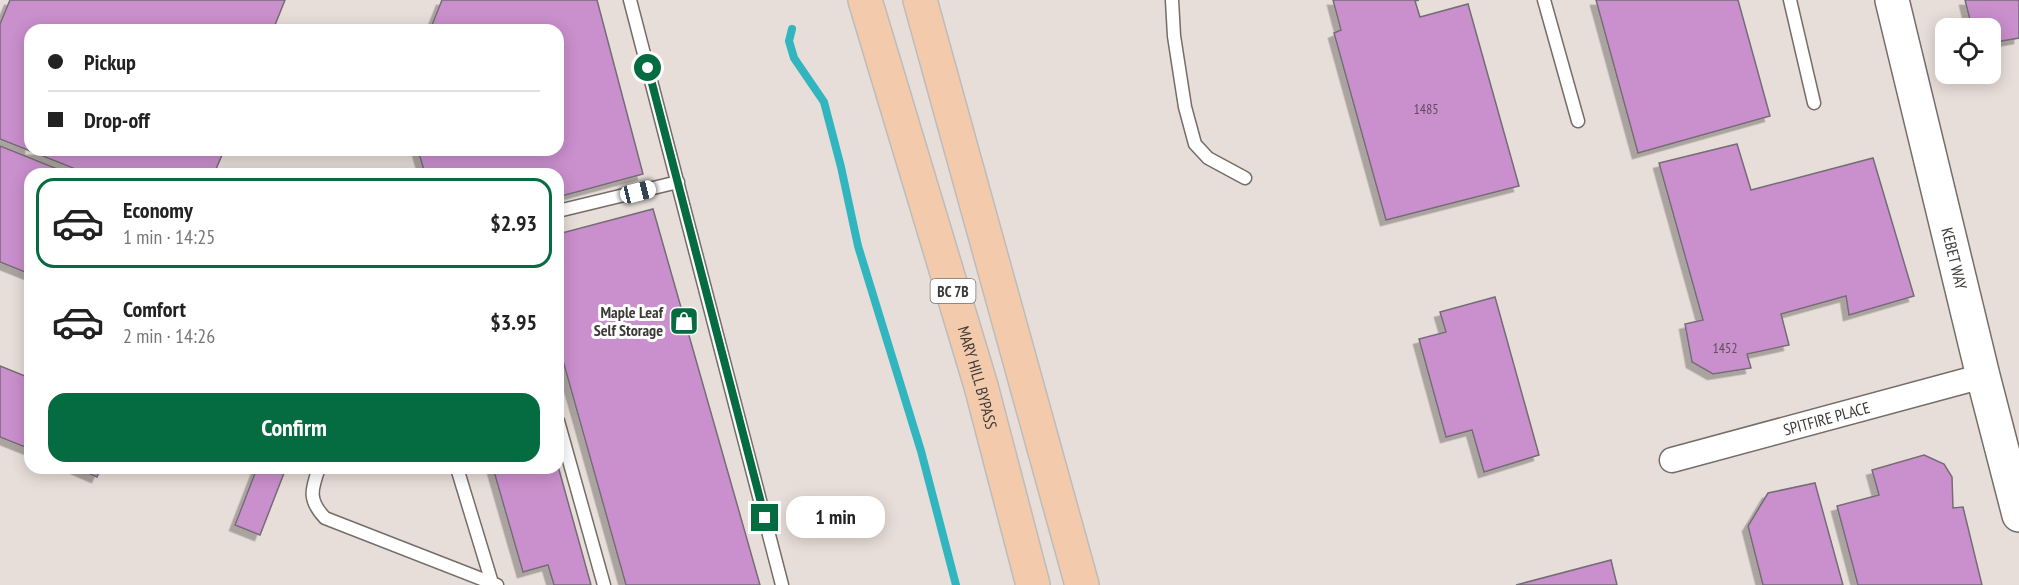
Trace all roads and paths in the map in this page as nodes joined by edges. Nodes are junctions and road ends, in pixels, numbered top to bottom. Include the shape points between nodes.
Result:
1 (630, 0) edge
2 (865, 0) edge
3 (920, 0) edge
4 (944, 0) edge
5 (1172, 0) edge
6 (1544, 0) edge
7 (1790, 0) edge
8 (1892, 0) edge
9 (930, 37) junction
10 (1814, 103) dead end
11 (1578, 121) dead end
12 (1245, 178) dead end
13 (678, 182) junction
14 (564, 210) edge
15 (1983, 376) junction
16 (564, 442) edge
17 (1672, 460) dead end
18 (317, 474) edge
19 (459, 474) edge
20 (2019, 514) edge
21 (494, 584) edge
22 (604, 585) edge
23 (782, 585) edge
24 (1033, 585) edge
25 (1082, 585) edge

1 - 13 lane
2 - 24 highway, MARY HILL BYPASS / BC 7B via 981,386
3 - 9 highway, BC 7B
4 - 9 highway
5 - 12 lane via 1185,107 1195,144 1208,158
6 - 11 lane
7 - 10 lane
8 - 15 street, KEBET WAY
9 - 25 highway, BC 7B
13 - 14 lane
13 - 23 lane
15 - 17 street, SPITFIRE PLACE
15 - 20 street, KEBET WAY
16 - 22 lane
18 - 21 lane via 312,497 325,518
19 - 21 lane

